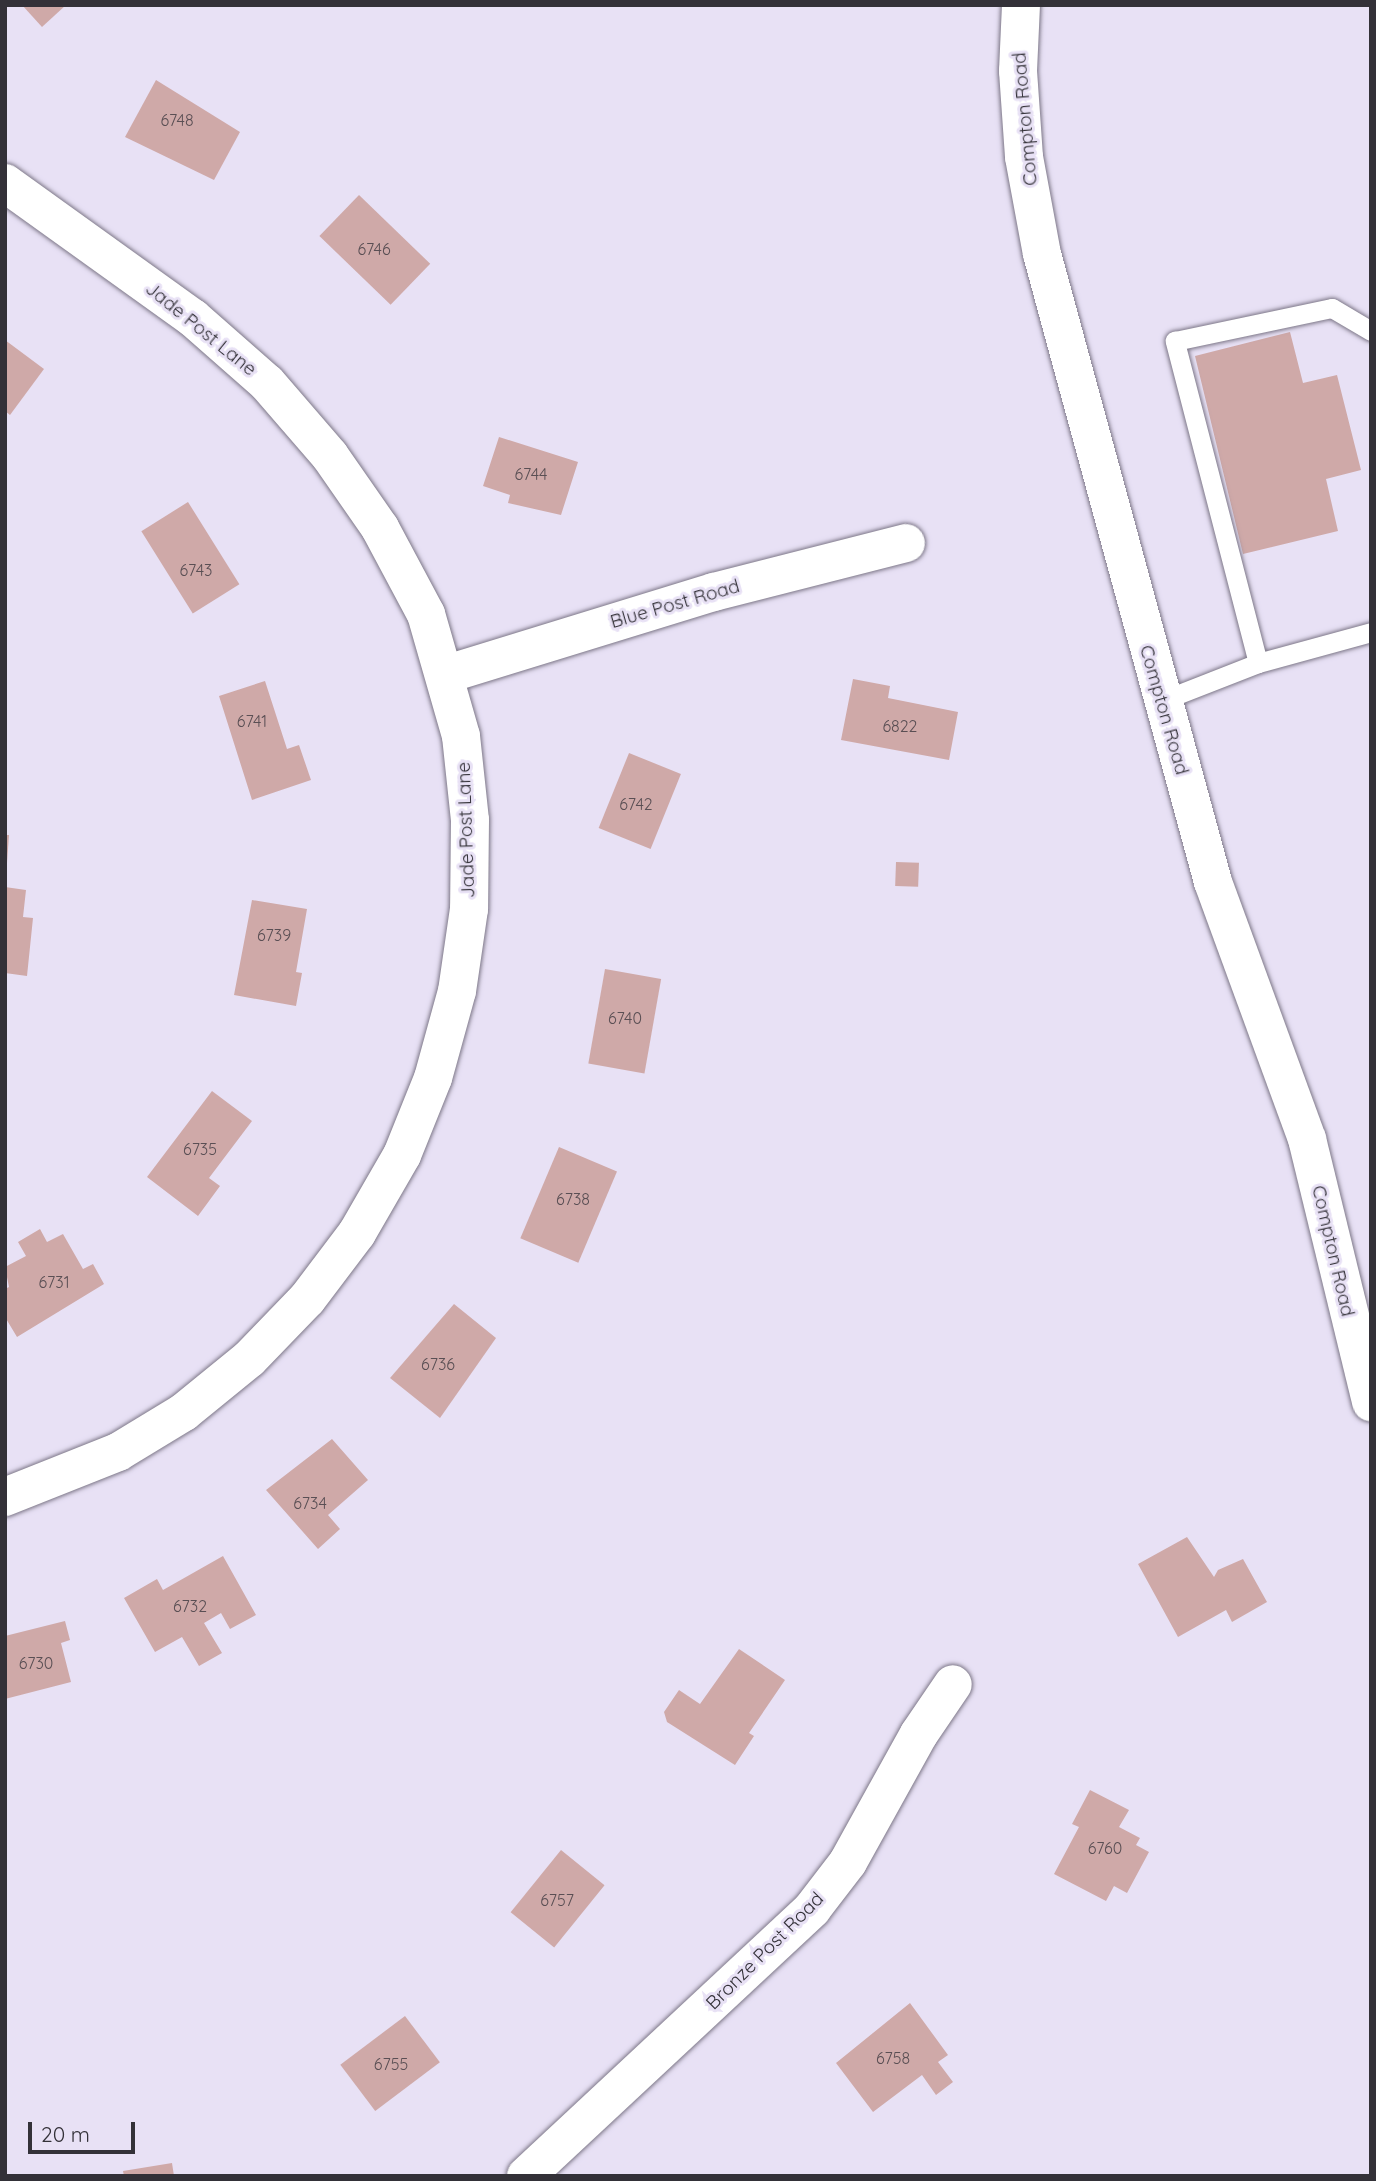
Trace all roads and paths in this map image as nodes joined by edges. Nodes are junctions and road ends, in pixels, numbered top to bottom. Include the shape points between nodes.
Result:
1 (1021, 5) edge
2 (5, 183) edge
3 (1371, 331) edge
4 (906, 543) dead end
5 (1371, 632) edge
6 (1258, 663) junction
7 (447, 674) junction
8 (1161, 701) junction
9 (1371, 1402) edge
10 (5, 1497) edge
11 (953, 1684) dead end
12 (526, 2176) edge

1 - 8 street, Compton Road via 1018,71 1024,157 1042,254
2 - 7 street, Jade Post Lane via 193,318 267,383 330,456 380,528 426,614
3 - 6 lane via 1332,308 1175,341
4 - 7 street, Blue Post Road via 714,592
5 - 6 lane
6 - 8 lane
7 - 10 street, Jade Post Lane via 461,736 467,796 469,909 457,991 433,1078 402,1155 349,1244 307,1299 249,1359 184,1412 118,1452
8 - 9 street, Compton Road via 1213,882 1307,1139
11 - 12 street, Bronze Post Road via 919,1734 848,1862 813,1909

